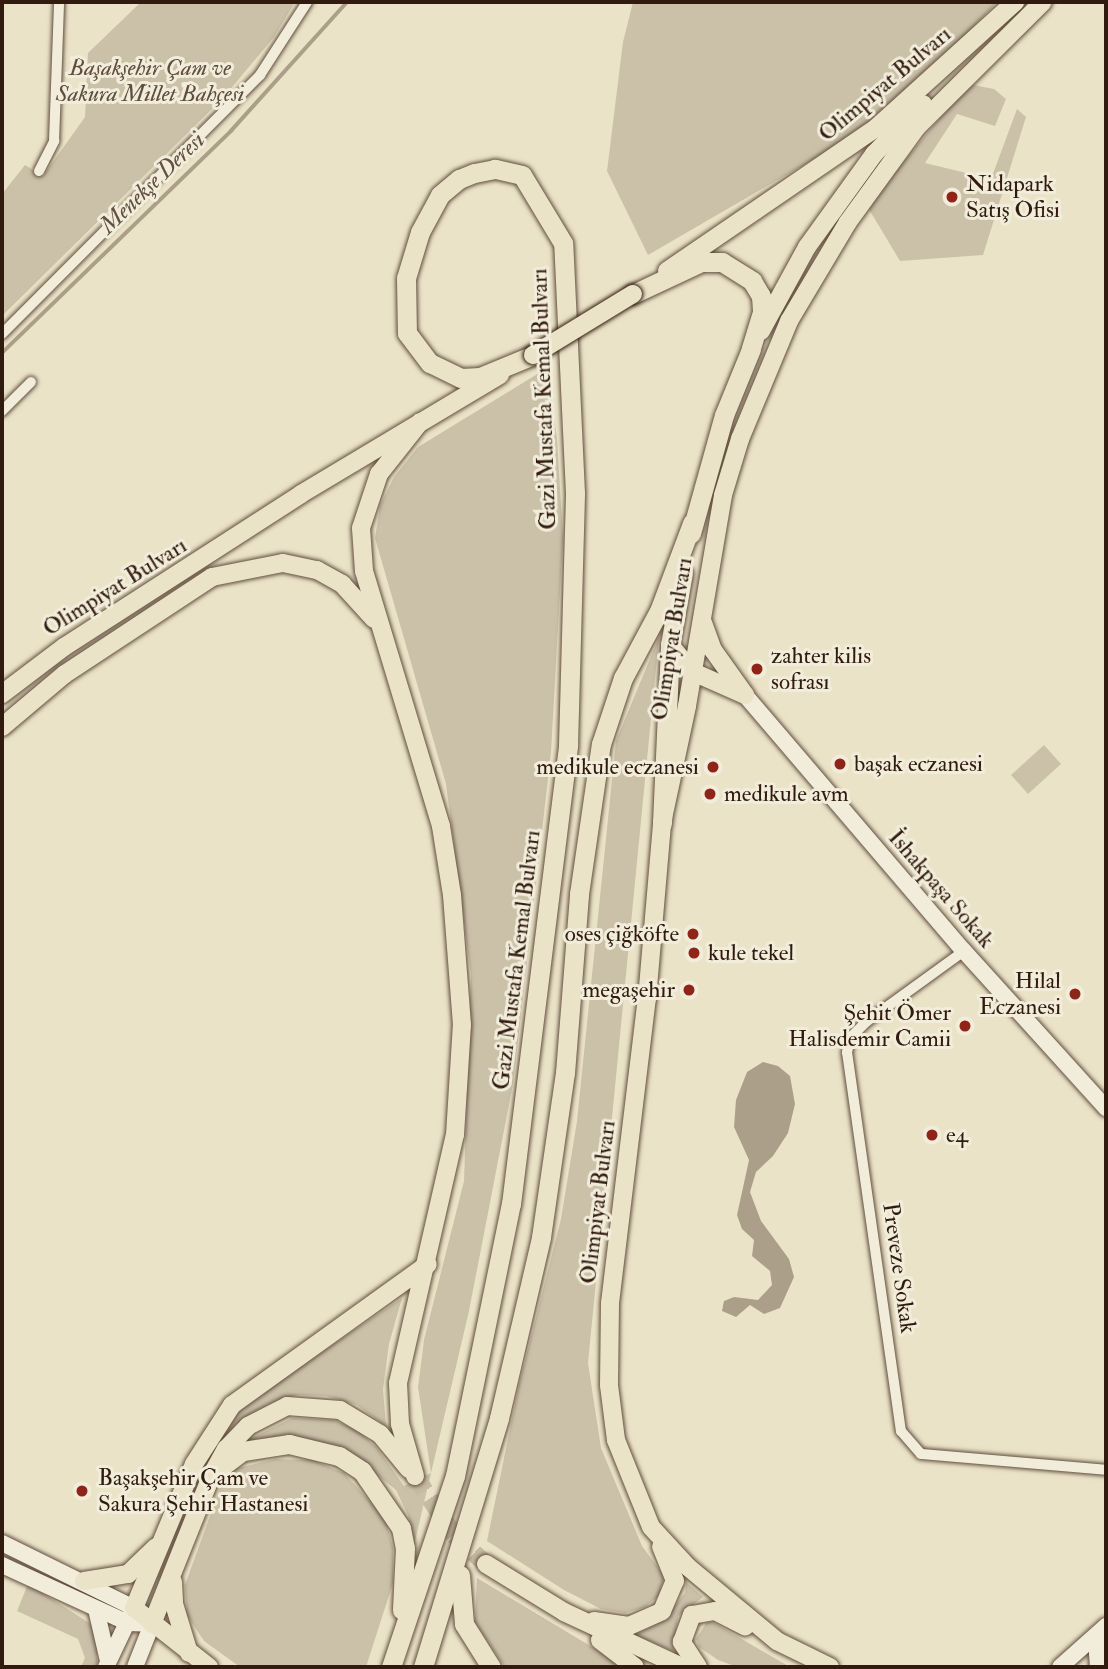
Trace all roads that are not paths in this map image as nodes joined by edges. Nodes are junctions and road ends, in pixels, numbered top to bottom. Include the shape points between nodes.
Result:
1 (59, 2) edge
2 (307, 2) edge
3 (1015, 2) edge
4 (1043, 2) edge
5 (961, 79) junction
6 (39, 171) dead end
7 (633, 294) junction
8 (2, 334) edge
9 (751, 349) junction
10 (533, 355) junction
11 (32, 382) dead end
12 (2, 411) edge
13 (420, 422) junction
14 (692, 523) junction
15 (700, 617) junction
16 (384, 634) junction
17 (670, 645) junction
18 (693, 671) junction
19 (2, 694) edge
20 (745, 695) junction
21 (687, 706) junction
22 (2, 727) edge
23 (662, 823) junction
24 (964, 951) junction
25 (1106, 1108) edge
26 (428, 1264) junction
27 (1106, 1470) edge
28 (212, 1474) junction
29 (651, 1527) junction
30 (163, 1539) junction
31 (2, 1543) edge
32 (461, 1546) junction
33 (486, 1564) tunnel mouth
34 (2, 1565) edge
35 (173, 1578) junction
36 (84, 1581) junction
37 (96, 1609) junction
38 (564, 1612) junction
39 (131, 1615) junction
40 (152, 1624) junction
41 (1106, 1629) edge
42 (777, 1641) junction
43 (399, 1646) junction
44 (189, 1653) junction
45 (107, 1665) edge
46 (135, 1667) edge
47 (209, 1667) edge
48 (391, 1667) edge
49 (423, 1667) edge
50 (491, 1667) edge
51 (635, 1667) edge
52 (682, 1667) edge
53 (698, 1667) edge
54 (830, 1667) edge
55 (1060, 1667) edge
56 (1098, 1667) edge

1 - 6 street via 54,141
2 - 8 street via 260,75
3 - 7 main road, Olimpiyat Bulvarı via 876,128
4 - 5 main road, Olimpiyat Bulvarı
5 - 9 main road via 920,106 874,154 807,247
5 - 15 main road, Olimpiyat Bulvarı via 876,180 789,321 740,439
7 - 9 highway via 701,262 722,262 738,269 761,296 762,312
7 - 10 main road, Olimpiyat Bulvarı, bridge
9 - 14 highway via 724,415
10 - 13 main road, Olimpiyat Bulvarı
10 - 43 highway, Gazi Mustafa Kemal Bulvarı via 480,377 444,373 416,349 407,332 406,278 420,232 436,202 459,179 474,173 503,169 522,176 563,243 575,493 566,759 511,1204 455,1476
11 - 12 street
13 - 16 main road via 379,474 361,528 363,571
13 - 19 main road, Olimpiyat Bulvarı via 64,647
14 - 17 highway
14 - 32 highway via 659,611 623,678 601,744 579,894 565,1073 541,1237 499,1418
15 - 18 main road, Olimpiyat Bulvarı
15 - 20 main road via 713,650
16 - 22 main road via 361,602 317,570 283,563 251,566 201,584 65,674
16 - 26 main road via 441,826 452,895 462,1025 455,1135
17 - 18 main road
17 - 23 highway
18 - 20 main road
18 - 21 main road, Olimpiyat Bulvarı
20 - 21 main road via 712,688
20 - 24 street, İshakpaşa Sokak
21 - 23 main road, Olimpiyat Bulvarı
23 - 29 main road, Olimpiyat Bulvarı via 645,1013 610,1303 609,1385 616,1440
24 - 25 street, İshakpaşa Sokak
24 - 27 street, Preveze Sokak via 866,1022 851,1037 847,1052 901,1431 921,1454
26 - 28 main road via 398,1383 400,1424 415,1476 380,1434 362,1421 340,1410 310,1405 287,1406 248,1426 226,1449
26 - 30 main road via 232,1405 194,1464
28 - 35 main road
28 - 43 highway via 243,1451 289,1444 339,1456 362,1471 401,1528 405,1561
29 - 38 main road, Olimpiyat Bulvarı via 676,1581 662,1611 629,1626
29 - 42 main road via 705,1582
30 - 36 main road via 128,1574
30 - 39 main road
31 - 36 street
32 - 49 highway
32 - 50 highway via 458,1599 464,1624
33 - 38 main road
34 - 37 street
35 - 40 main road
35 - 44 main road via 174,1604
36 - 39 street
37 - 39 street
37 - 45 street
38 - 51 main road
38 - 52 main road
39 - 40 main road
39 - 45 street
40 - 44 main road
40 - 46 street
41 - 55 street
41 - 56 street via 1097,1653
42 - 53 main road via 715,1611 703,1610 687,1621 682,1642
42 - 54 main road
43 - 48 highway, Gazi Mustafa Kemal Bulvarı
44 - 47 main road

